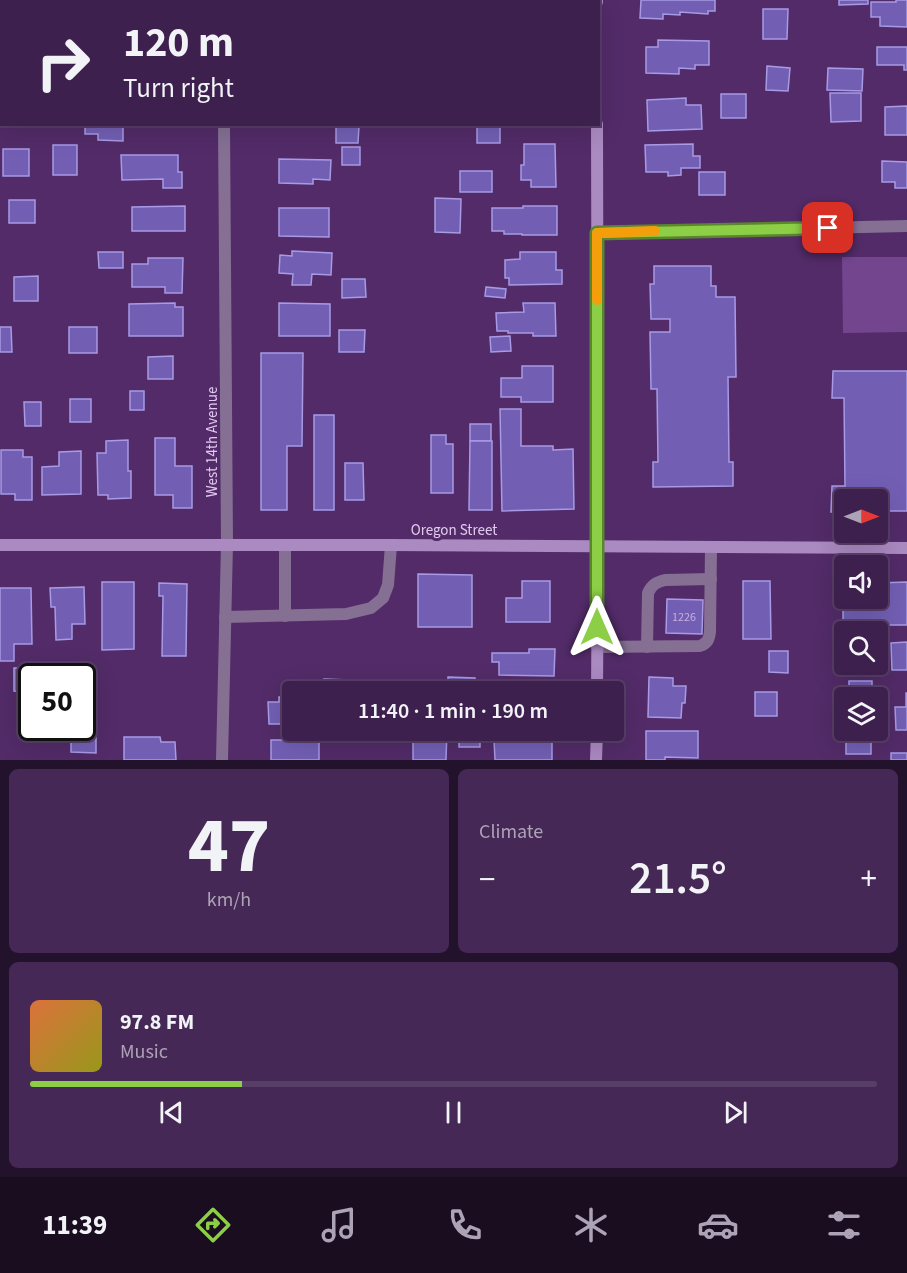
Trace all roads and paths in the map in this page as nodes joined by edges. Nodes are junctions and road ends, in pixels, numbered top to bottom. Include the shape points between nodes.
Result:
1 (224, 126) edge
2 (597, 126) edge
3 (907, 226) edge
4 (597, 233) junction
5 (227, 544) junction
6 (0, 545) edge
7 (285, 545) junction
8 (391, 545) junction
9 (598, 546) junction
10 (711, 547) junction
11 (907, 548) edge
12 (711, 579) junction
13 (285, 616) junction
14 (225, 617) junction
15 (597, 647) junction
16 (647, 647) junction
17 (597, 681) edge
18 (597, 741) edge
19 (222, 760) edge
20 (596, 760) edge

1 - 5 street, West 14th Avenue
2 - 4 main road
3 - 4 street
4 - 9 main road
5 - 6 main road, Oregon Street
5 - 7 main road, Oregon Street
5 - 14 street, West 14th Avenue
7 - 8 main road, Oregon Street
7 - 13 street
8 - 9 main road, Oregon Street
8 - 13 street via 388,585 383,598 371,609
9 - 10 main road, Oregon Street
9 - 15 main road
10 - 11 main road, Oregon Street
10 - 12 street
12 - 16 street via 665,580 651,587
12 - 16 street via 710,632 706,643
13 - 14 street
14 - 19 street, West 14th Avenue
15 - 16 street
15 - 17 main road
18 - 20 main road

